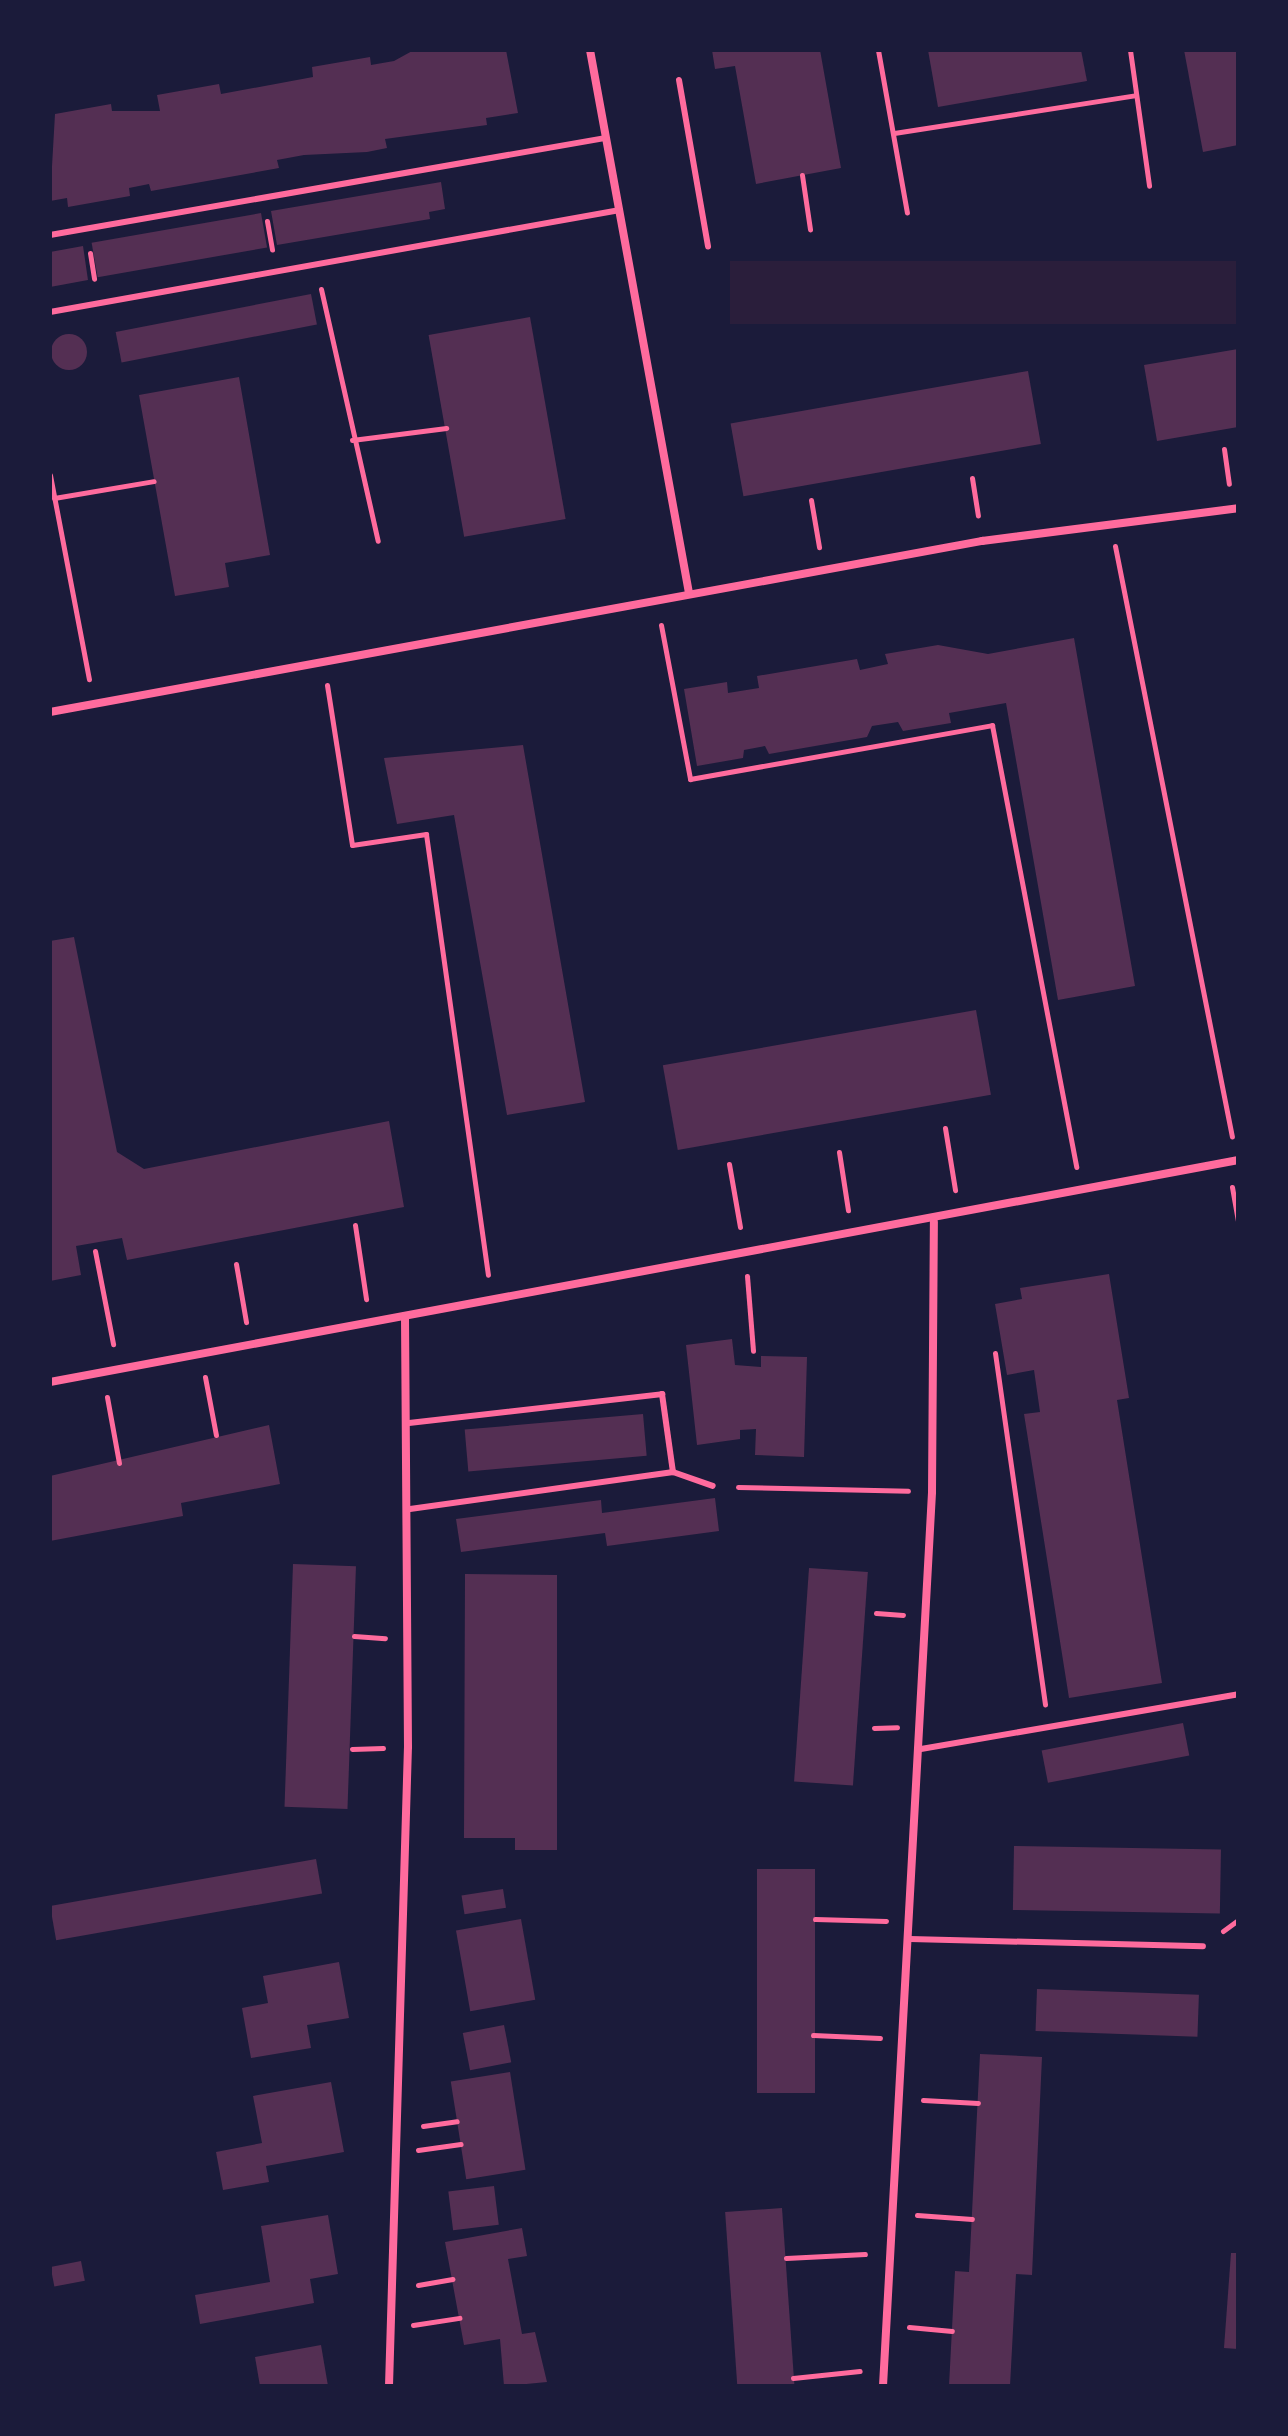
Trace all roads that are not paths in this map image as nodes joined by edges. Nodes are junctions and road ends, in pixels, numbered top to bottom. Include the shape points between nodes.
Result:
1 (590, 50) edge
2 (679, 80) dead end
3 (605, 138) junction
4 (620, 210) junction
5 (50, 235) edge
6 (708, 246) dead end
7 (50, 312) edge
8 (1235, 509) edge
9 (689, 593) junction
10 (50, 712) edge
11 (1234, 1160) edge
12 (934, 1222) junction
13 (405, 1316) junction
14 (50, 1382) edge
15 (409, 1423) junction
16 (673, 1472) junction
17 (713, 1486) road end
18 (410, 1509) junction
19 (1238, 1694) edge
20 (921, 1749) junction
21 (910, 1939) junction
22 (1203, 1946) dead end
23 (389, 2386) edge
24 (883, 2386) edge

1 - 3 street
2 - 6 lane
3 - 4 street
3 - 5 lane
4 - 7 lane
4 - 9 street
8 - 9 street via 982,541
9 - 10 street
11 - 12 street
12 - 13 street
12 - 20 street via 932,1492
13 - 14 street
13 - 15 street
15 - 16 lane via 662,1394
15 - 18 street
16 - 17 lane
16 - 18 lane
18 - 23 street
19 - 20 lane
20 - 21 street
21 - 22 lane
21 - 24 street

